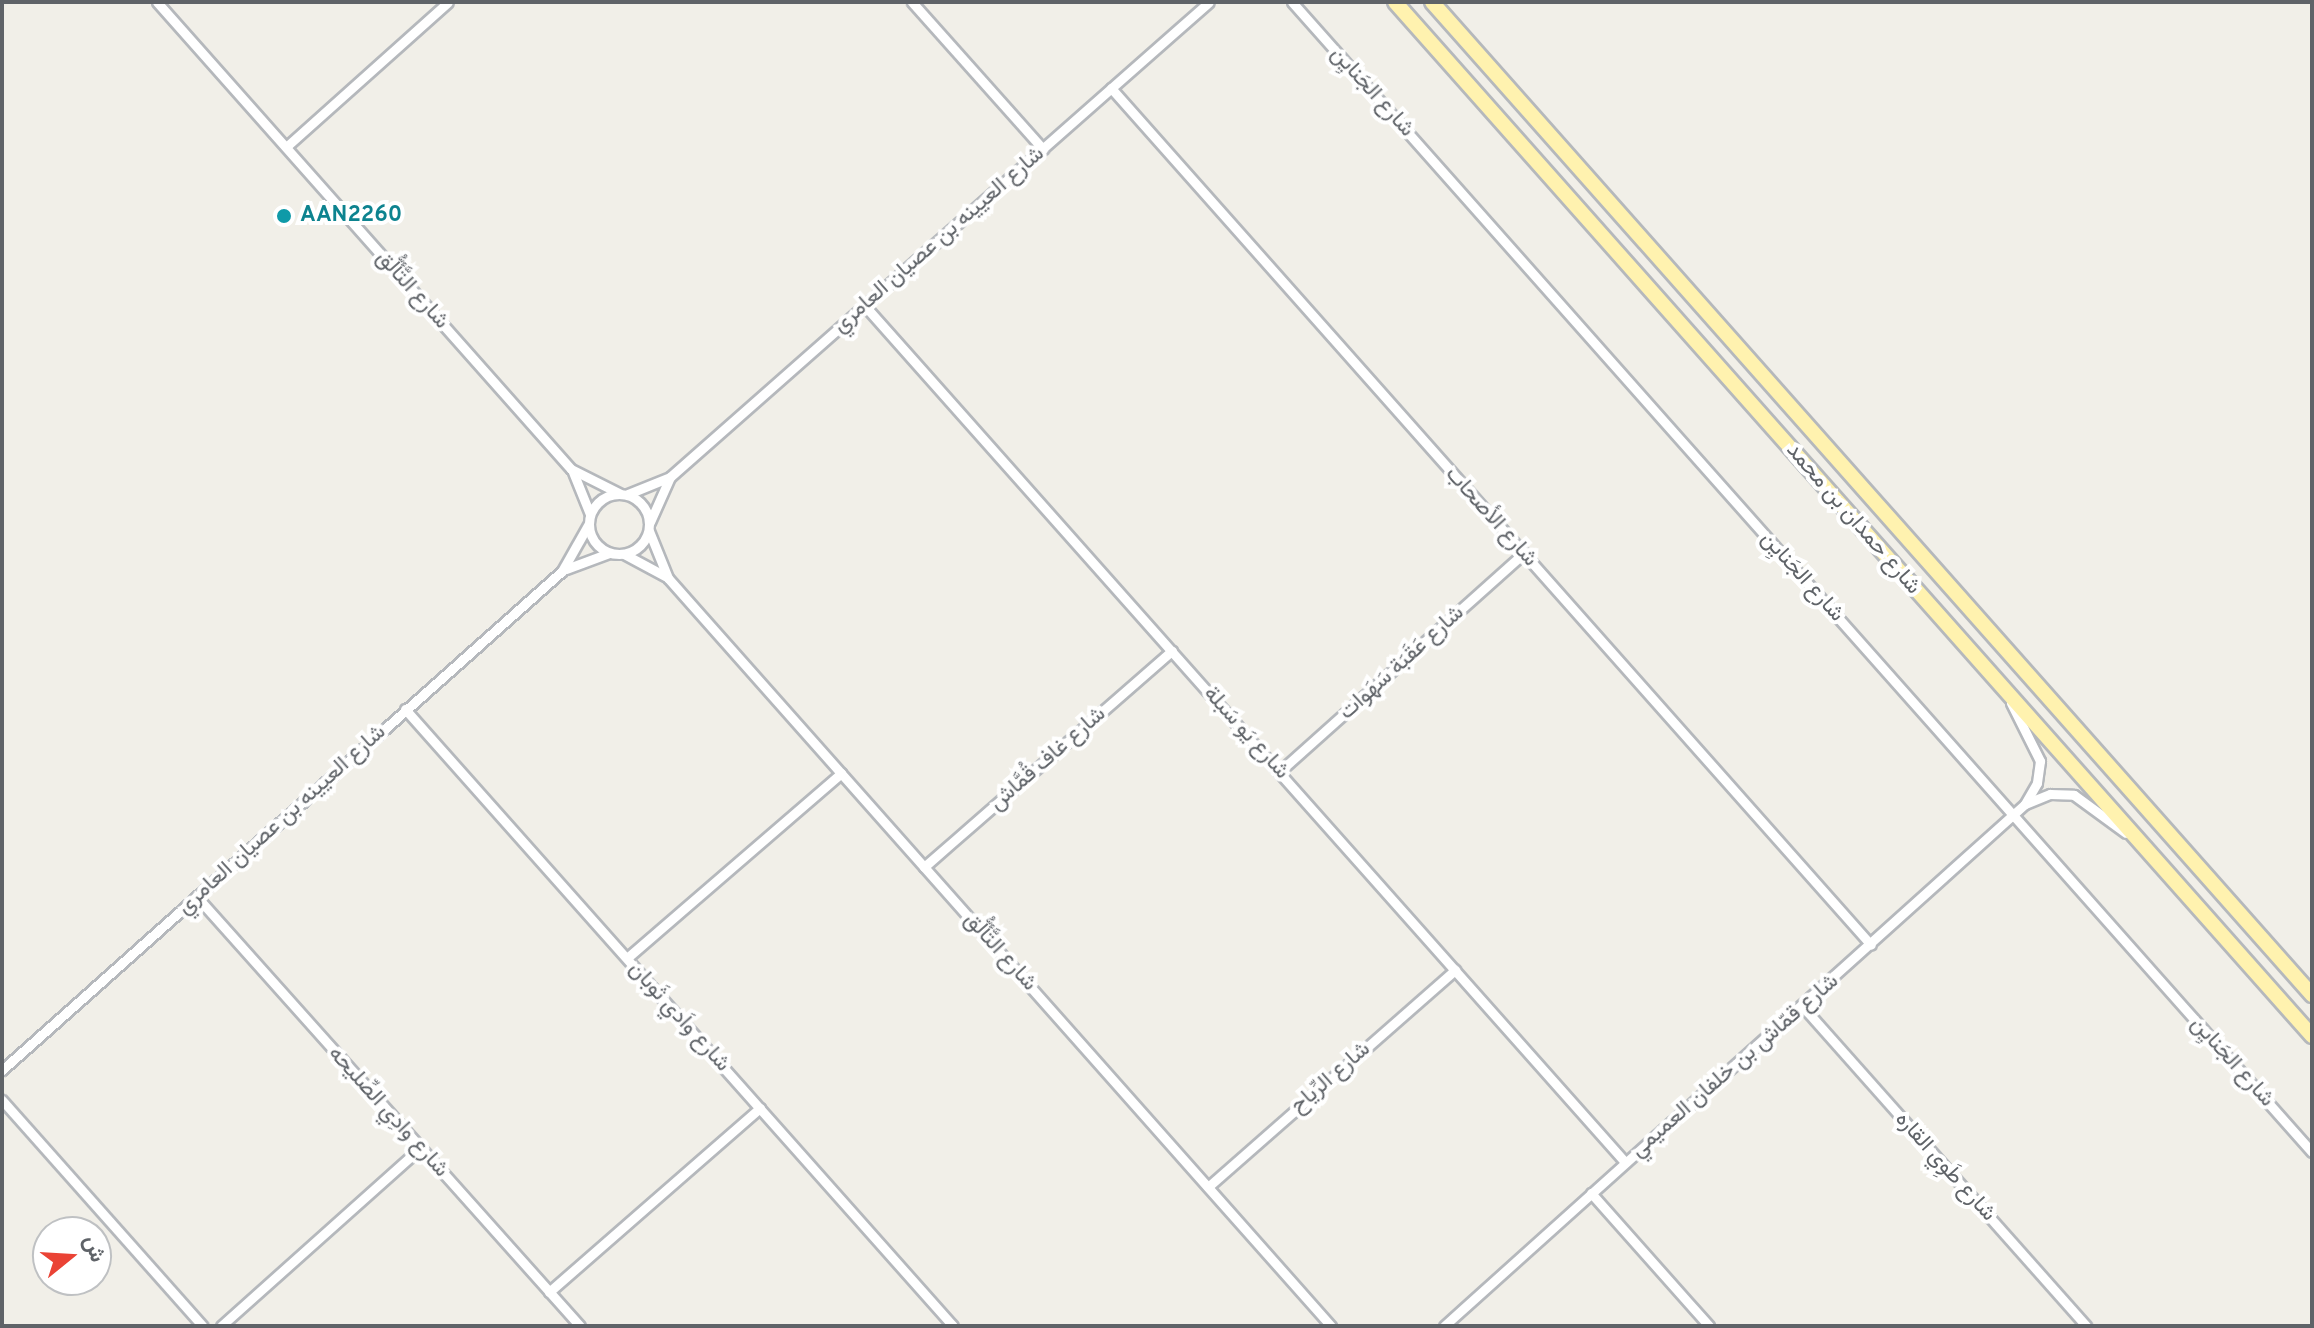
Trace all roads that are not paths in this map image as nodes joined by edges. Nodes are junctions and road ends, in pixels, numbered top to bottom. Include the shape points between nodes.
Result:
1 (157, 2) edge
2 (448, 2) edge
3 (912, 2) edge
4 (1209, 2) edge
5 (1292, 2) edge
6 (1395, 2) edge
7 (1432, 2) edge
8 (1111, 88) junction
9 (286, 147) junction
10 (1043, 149) junction
11 (865, 306) junction
12 (571, 469) junction
13 (670, 477) junction
14 (624, 494) junction
15 (589, 520) junction
16 (649, 528) junction
17 (609, 553) junction
18 (1524, 553) junction
19 (624, 554) junction
20 (562, 571) junction
21 (668, 578) junction
22 (1172, 651) junction
23 (2005, 691) junction
24 (405, 709) junction
25 (1279, 772) junction
26 (841, 773) junction
27 (2025, 804) junction
28 (2012, 815) junction
29 (2143, 846) junction
30 (924, 867) junction
31 (197, 897) junction
32 (1871, 945) junction
33 (627, 958) junction
34 (1455, 970) junction
35 (2312, 995) edge
36 (1804, 1008) junction
37 (2312, 1036) edge
38 (2, 1070) edge
39 (2, 1100) edge
40 (760, 1108) junction
41 (420, 1148) junction
42 (2312, 1152) edge
43 (1625, 1162) junction
44 (1208, 1187) junction
45 (1591, 1193) junction
46 (549, 1292) junction
47 (203, 1326) edge
48 (221, 1326) edge
49 (580, 1326) edge
50 (953, 1326) edge
51 (1331, 1326) edge
52 (1444, 1326) edge
53 (1709, 1326) edge
54 (2086, 1326) edge

1 - 9 street, شارع التَّألُّق
2 - 9 street
3 - 10 street
4 - 8 street, شارع العيينه بن عصيان العامري
5 - 28 street, شارع الجَنايِن
6 - 23 main road, شارع حمدان بن محمد
7 - 35 main road, شارع حمدان بن محمد
8 - 10 street, شارع العيينه بن عصيان العامري
8 - 18 street, شارع الأصحاب
9 - 12 street, شارع التَّألُّق
10 - 11 street, شارع العيينه بن عصيان العامري
11 - 13 street, شارع العيينه بن عصيان العامري
11 - 22 street, شارع يَو سَبلة
12 - 14 street, شارع التَّألُّق
12 - 15 street, شارع التَّألُّق
13 - 14 street, شارع العيينه بن عصيان العامري
13 - 16 street, شارع العيينه بن عصيان العامري
14 - 15 street via 604,497
14 - 16 street via 644,506
15 - 17 street via 597,545
15 - 20 street, شارع العيينه بن عصيان العامري
16 - 19 street via 642,544
16 - 21 street, شارع التَّألُّق
17 - 19 street
17 - 20 street, شارع العيينه بن عصيان العامري
18 - 25 street, شارع عَقَبَة سَهَوات
18 - 32 street, شارع الأصحاب
19 - 21 street, شارع التَّألُّق
20 - 24 street, شارع العيينه بن عصيان العامري
21 - 26 street, شارع التَّألُّق
22 - 25 street, شارع يَو سَبلة
22 - 30 street, شارع غاف قُمَّاش
23 - 27 street, شارع قمّاش بن خلفان العميمي via 2040,761 2037,783
23 - 29 main road, شارع حمدان بن محمد
24 - 31 street, شارع العيينه بن عصيان العامري
24 - 33 street, شارع واَدي ثَوبان
25 - 34 street, شارع يَو سَبلة
26 - 30 street, شارع التَّألُّق
26 - 33 street
27 - 28 street, شارع قمّاش بن خلفان العميمي
27 - 29 street, شارع قمّاش بن خلفان العميمي via 2050,794 2074,795
28 - 32 street, شارع قمّاش بن خلفان العميمي
28 - 42 street, شارع الجَنايِن
29 - 37 main road, شارع حمدان بن محمد
30 - 44 street, شارع التَّألُّق
31 - 38 street, شارع العيينه بن عصيان العامري
31 - 41 street, شارع وادِي الصِّليحه
32 - 36 street, شارع قمّاش بن خلفان العميمي
33 - 40 street, شارع واَدي ثَوبان
34 - 43 street, شارع يَو سَبلة
34 - 44 street, شارع الرِّياح
36 - 43 street, شارع قمّاش بن خلفان العميمي
36 - 54 street, شارع طَوِي القاره
39 - 47 street
40 - 46 street
40 - 50 street, شارع واَدي ثَوبان
41 - 46 street, شارع وادِي الصِّليحه
41 - 48 street
43 - 45 street, شارع قمّاش بن خلفان العميمي
44 - 51 street, شارع التَّألُّق
45 - 52 street, شارع قمّاش بن خلفان العميمي
45 - 53 street
46 - 49 street, شارع وادِي الصِّليحه

